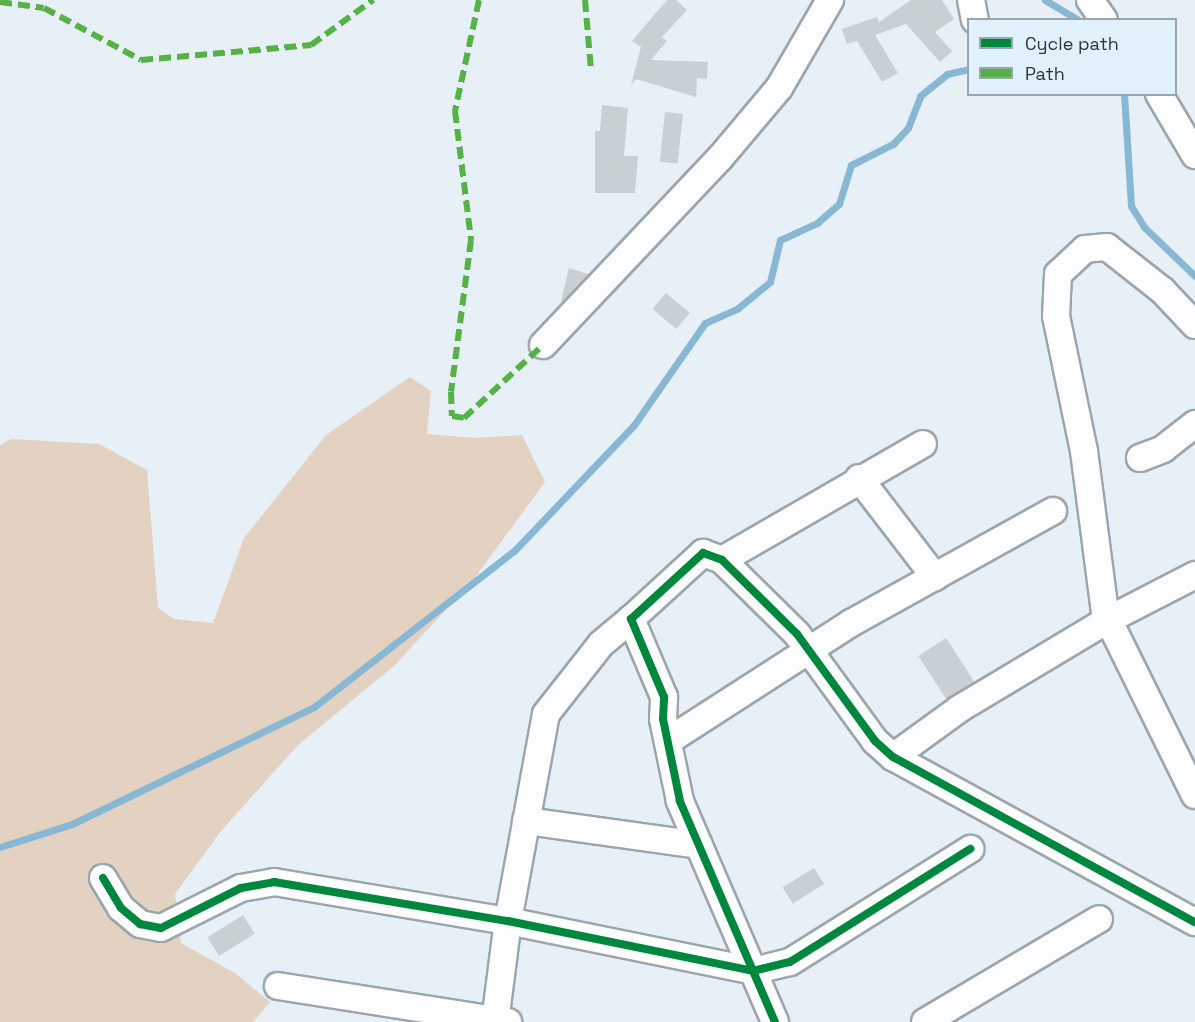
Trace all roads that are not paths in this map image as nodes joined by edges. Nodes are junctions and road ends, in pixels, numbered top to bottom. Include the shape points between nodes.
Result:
1 (830, 0) edge
2 (971, 0) edge
3 (1090, 0) edge
4 (975, 18) edge
5 (1103, 18) edge
6 (1160, 96) edge
7 (1195, 155) edge
8 (1195, 325) edge
9 (543, 345) dead end
10 (1195, 424) edge
11 (923, 444) dead end
12 (1140, 458) dead end
13 (859, 478) junction
14 (1053, 511) dead end
15 (722, 560) junction
16 (1195, 575) edge
17 (935, 578) junction
18 (632, 619) junction
19 (1108, 620) junction
20 (809, 650) junction
21 (668, 741) junction
22 (893, 757) junction
23 (1195, 795) edge
24 (526, 821) junction
25 (698, 844) junction
26 (970, 849) dead end
27 (103, 878) dead end
28 (1099, 919) dead end
29 (508, 921) junction
30 (1195, 922) edge
31 (753, 971) junction
32 (278, 986) dead end
33 (499, 1021) edge
34 (776, 1022) edge
35 (925, 1022) edge

1 - 9 street via 779,88 720,158
2 - 4 street
3 - 5 street
6 - 7 street
8 - 19 street via 1163,291 1107,247 1085,249 1058,274 1056,316 1084,451
10 - 12 street via 1162,449
11 - 13 street
13 - 15 street
13 - 17 street
14 - 17 street
15 - 18 street via 714,554 696,556
15 - 20 street
16 - 19 street
17 - 20 street
18 - 21 street via 664,697
18 - 24 street via 601,644 546,714
19 - 22 street via 959,710
19 - 23 street
20 - 21 street
20 - 22 street via 875,741
21 - 25 street via 680,801
22 - 30 street
24 - 25 street
24 - 29 street
25 - 31 street
26 - 31 street via 790,962
27 - 29 street via 121,908 140,924 161,928 241,888 274,882
28 - 35 street
29 - 31 street
29 - 33 street
31 - 34 street
32 - 33 street

